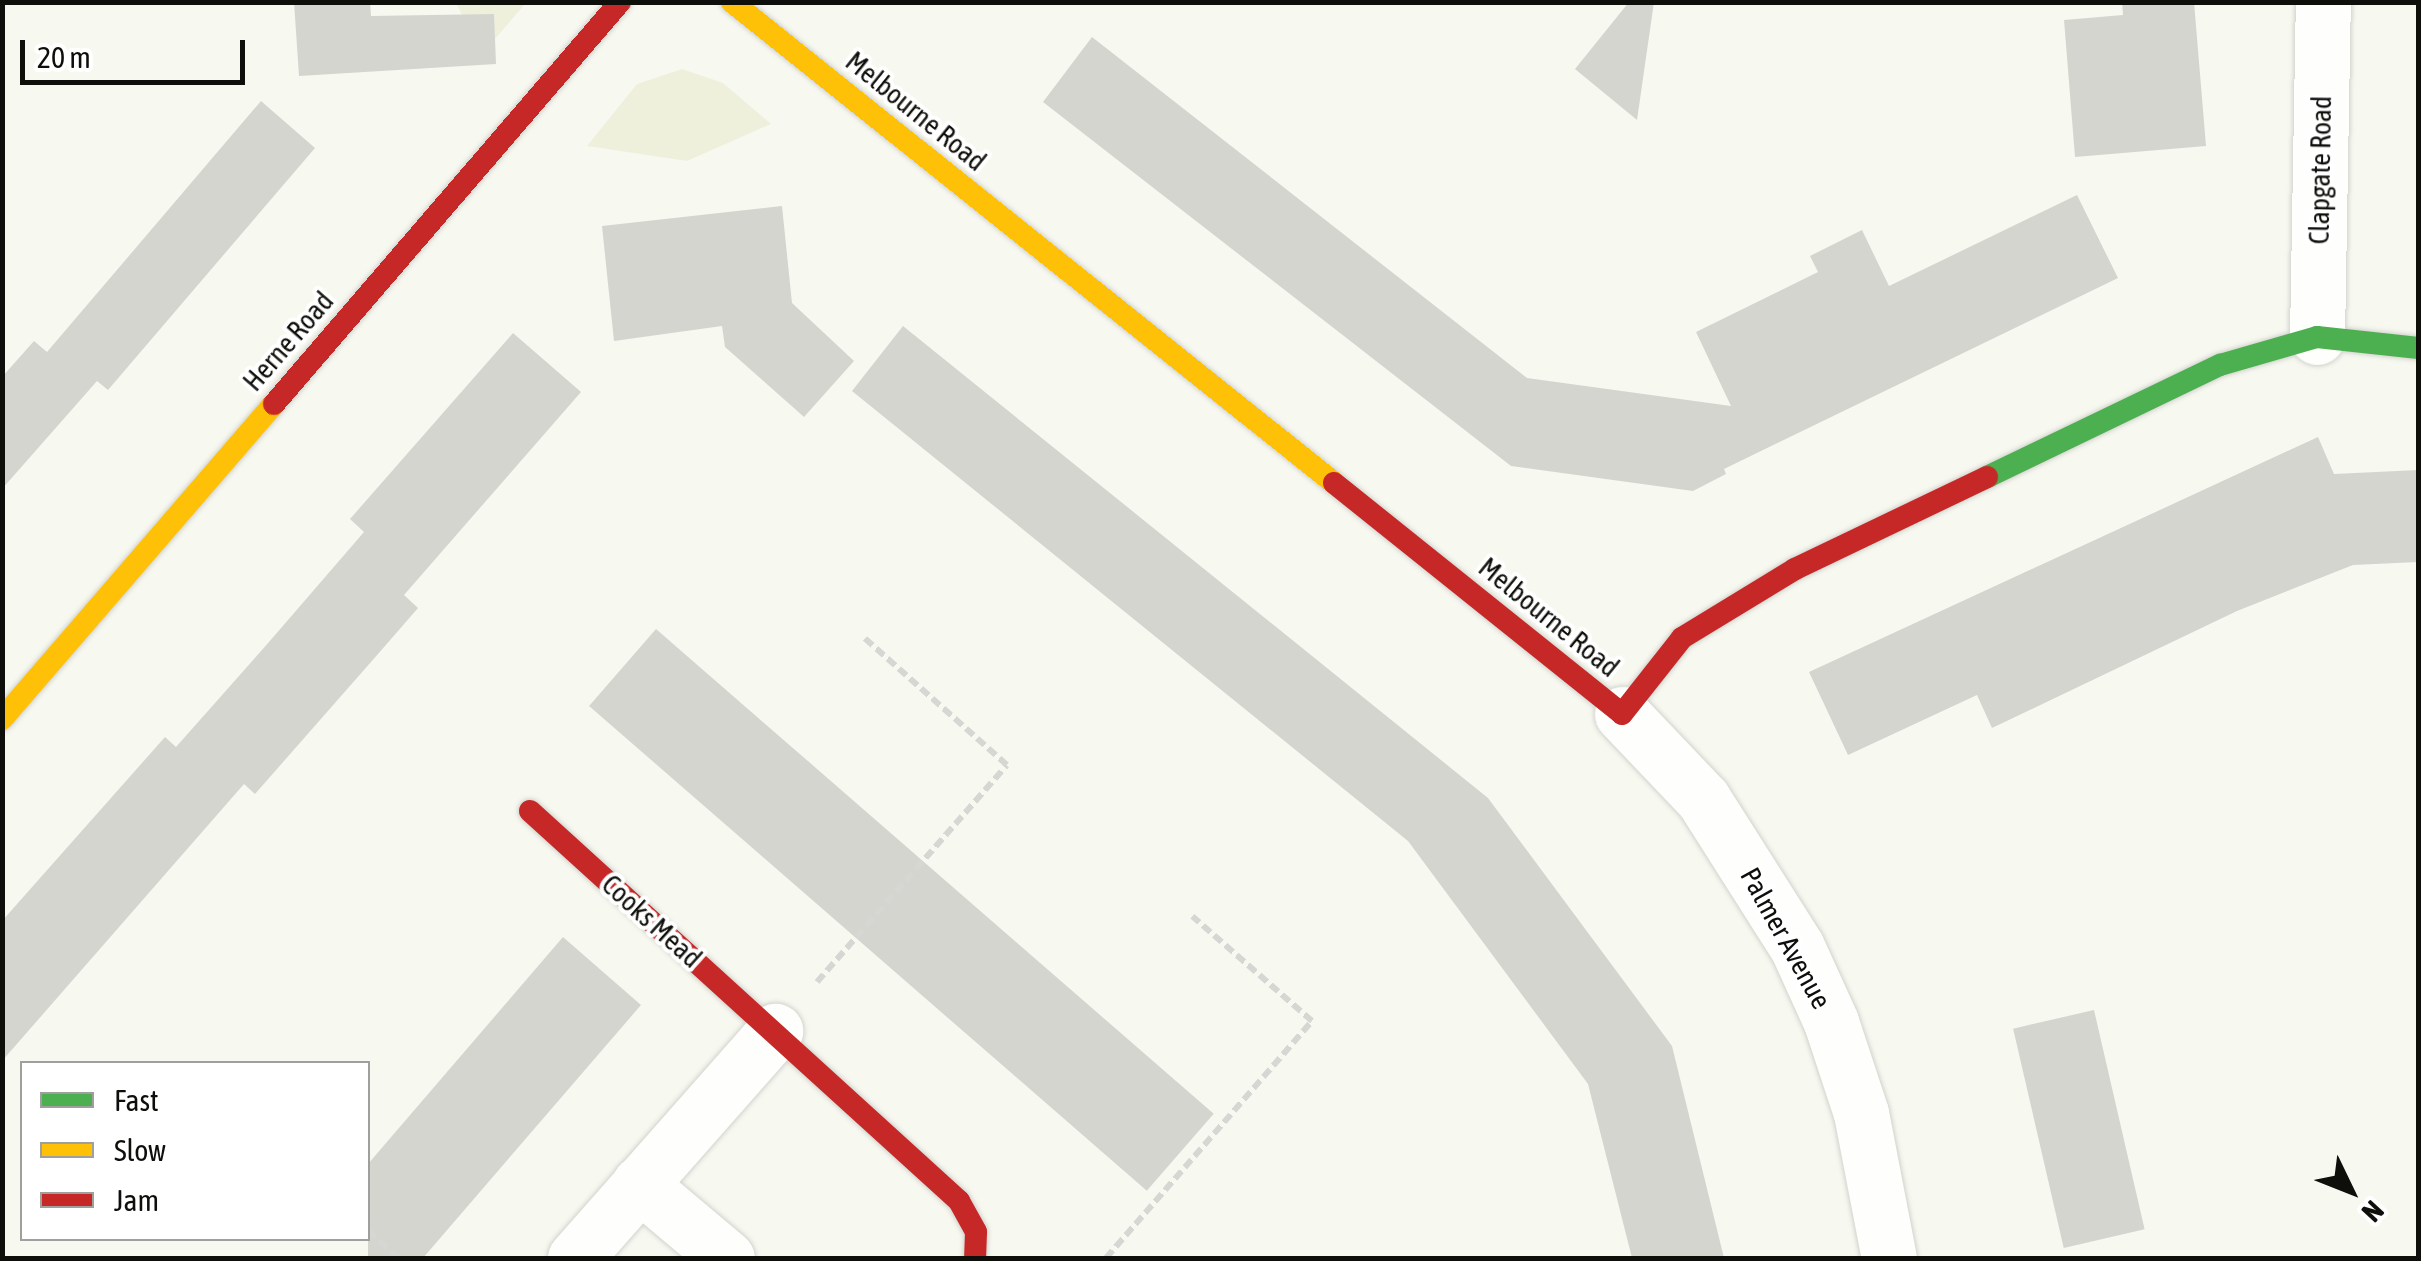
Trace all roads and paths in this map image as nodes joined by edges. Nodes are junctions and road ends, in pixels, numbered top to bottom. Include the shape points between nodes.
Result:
1 (620, 2) edge
2 (732, 2) edge
3 (2323, 2) edge
4 (2317, 337) junction
5 (2418, 348) edge
6 (860, 635) dead end
7 (1622, 714) junction
8 (2, 718) edge
9 (530, 811) dead end
10 (1192, 916) dead end
11 (774, 1031) junction
12 (639, 1184) junction
13 (370, 1234) edge
14 (399, 1258) edge
15 (575, 1258) edge
16 (727, 1258) edge
17 (975, 1258) edge
18 (1106, 1258) edge
19 (1888, 1258) edge

1 - 8 street, Herne Road
2 - 7 street, Melbourne Road
3 - 4 street, Clapgate Road
4 - 5 street, Melbourne Road
4 - 7 street, Melbourne Road via 2220,365 1795,570 1682,638
6 - 11 path via 1007,765
7 - 19 street, Palmer Avenue via 1703,798 1796,946 1861,1112
9 - 11 street, Cooks Mead
10 - 18 path via 1312,1021
11 - 12 street
11 - 17 street, Cooks Mead via 959,1201 976,1232
12 - 15 street
12 - 16 street
13 - 14 path

